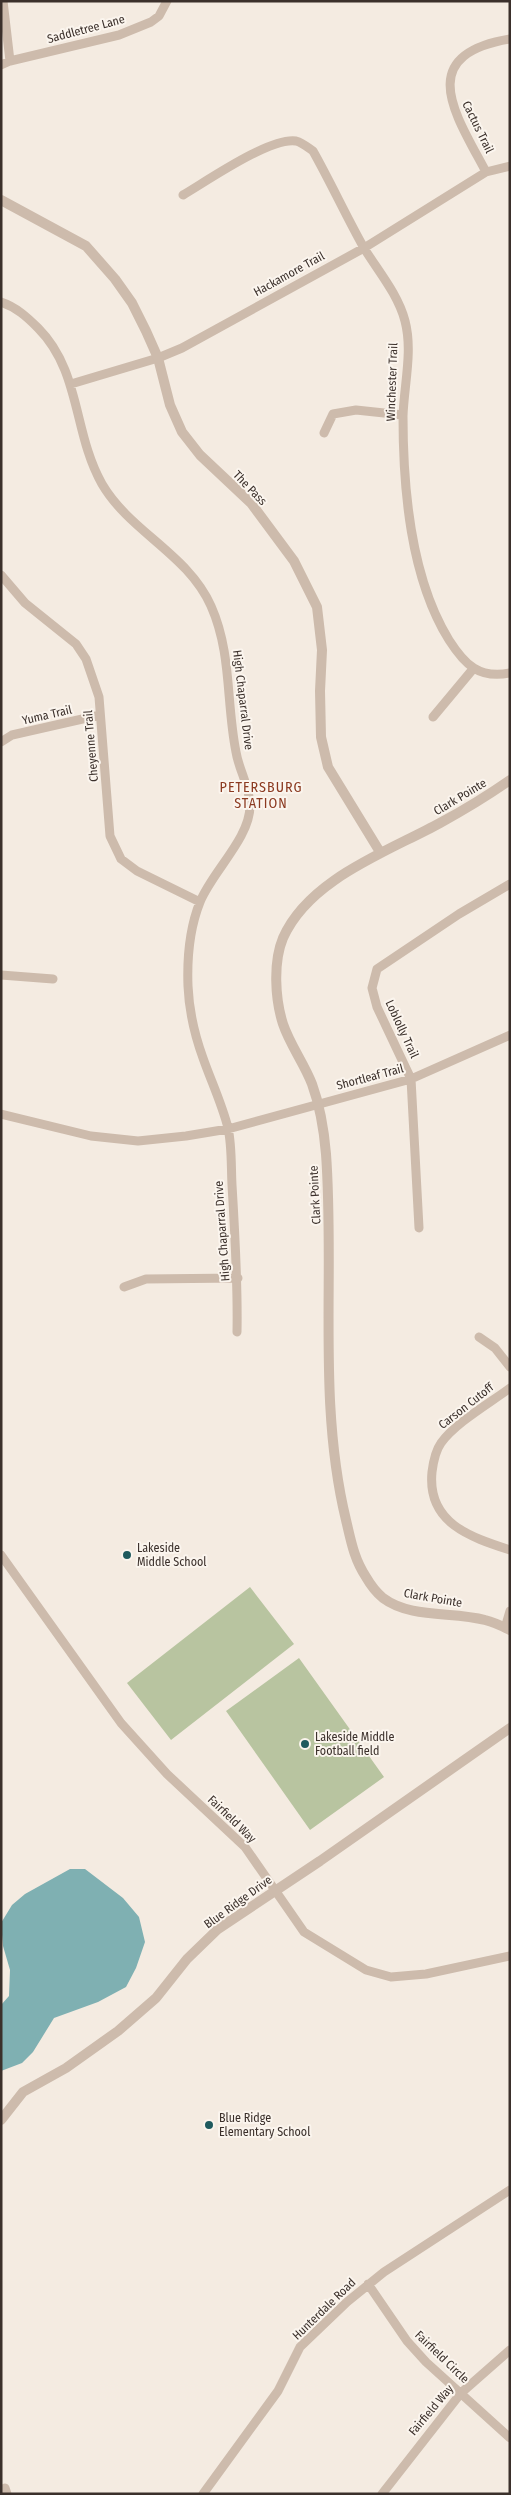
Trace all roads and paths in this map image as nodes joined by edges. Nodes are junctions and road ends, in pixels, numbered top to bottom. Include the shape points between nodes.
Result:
1 (3, 1) edge
2 (167, 1) edge
3 (510, 39) edge
4 (5, 63) edge
5 (510, 166) edge
6 (486, 172) junction
7 (183, 195) dead end
8 (1, 200) edge
9 (364, 248) junction
10 (1, 302) edge
11 (158, 358) junction
12 (71, 384) junction
13 (403, 416) junction
14 (324, 433) dead end
15 (1, 575) edge
16 (473, 669) junction
17 (510, 672) edge
18 (100, 715) junction
19 (433, 717) dead end
20 (1, 742) edge
21 (510, 780) edge
22 (380, 852) junction
23 (510, 884) edge
24 (200, 902) junction
25 (1, 975) edge
26 (54, 980) dead end
27 (510, 1035) edge
28 (411, 1079) junction
29 (318, 1103) junction
30 (1, 1114) edge
31 (228, 1129) junction
32 (419, 1228) dead end
33 (238, 1278) junction
34 (124, 1287) dead end
35 (237, 1332) dead end
36 (479, 1338) dead end
37 (510, 1367) edge
38 (510, 1388) edge
39 (510, 1550) edge
40 (1, 1555) edge
41 (510, 1611) edge
42 (508, 1629) edge
43 (510, 1728) edge
44 (275, 1890) junction
45 (510, 1956) edge
46 (1, 2120) edge
47 (510, 2190) edge
48 (368, 2284) junction
49 (510, 2350) edge
50 (461, 2393) junction
51 (510, 2438) edge
52 (202, 2494) edge
53 (382, 2494) edge

1 - 4 street
2 - 4 street, Saddletree Lane via 159,16 151,22 119,35
3 - 6 street, Cactus Trail via 486,43 467,52 457,61 452,74 450,93 454,111
5 - 6 street, Hackamore Trail
6 - 9 street, Hackamore Trail
7 - 9 street, Winchester Trail via 273,144 294,141 313,151
8 - 11 street, The Pass via 86,246 132,303
9 - 11 street, Hackamore Trail
9 - 13 street, Winchester Trail via 393,294 405,321 407,349
10 - 12 street, High Chaparral Drive via 11,305 51,341
11 - 12 street, Hackamore Trail
11 - 22 street, The Pass via 170,405 182,432 200,455 250,503 294,561 317,607 322,650 321,737 328,767
12 - 24 street, High Chaparral Drive via 88,452 102,484 124,512 164,546 194,578 212,608 226,653 236,753 248,786 250,809 239,840
13 - 14 street via 356,410 333,414
13 - 16 street, Winchester Trail via 406,484 416,558 444,631
15 - 18 street, Cheyenne Trail via 25,603 76,644 94,679
16 - 17 street via 494,676
16 - 19 street
18 - 20 street, Yuma Trail via 12,735
18 - 24 street, Cheyenne Trail via 110,836 121,859 136,871
21 - 22 street, Clark Pointe via 474,804
22 - 29 street, Clark Pointe via 320,891 298,912 282,939 277,976 283,1024
23 - 28 street, Loblolly Trail via 378,969 372,988 377,1007
24 - 31 street, High Chaparral Drive via 188,954 188,988 201,1055
25 - 26 street
27 - 28 street, Shortleaf Trail
28 - 29 street, Shortleaf Trail
28 - 32 street, Loblolly Trail
29 - 31 street
29 - 42 street, Clark Pointe via 326,1154 330,1236 327,1320 335,1458 340,1497 356,1560 367,1580 383,1598 400,1606 484,1619
30 - 31 street via 90,1136 138,1141
31 - 33 street, High Chaparral Drive
33 - 34 street via 146,1279
33 - 35 street, High Chaparral Drive
36 - 37 street via 496,1348
38 - 39 street, Carson Cutoff via 440,1444 431,1482 434,1500 446,1519 462,1531
40 - 44 street, Fairfield Way via 120,1723 167,1774 245,1847
41 - 42 street
43 - 44 street, Blue Ridge Drive
44 - 45 street, Fairfield Way via 304,1932 336,1954 391,1978
44 - 46 street, Blue Ridge Drive via 218,1929 187,1959 156,1998 118,2031 66,2068 23,2092
47 - 48 street, Hunterdale Road
48 - 50 street, Fairfield Circle via 407,2341
48 - 52 street, Hunterdale Road via 300,2347 278,2392
49 - 50 street, Fairfield Way
50 - 51 street, Fairfield Circle
50 - 53 street, Fairfield Way

